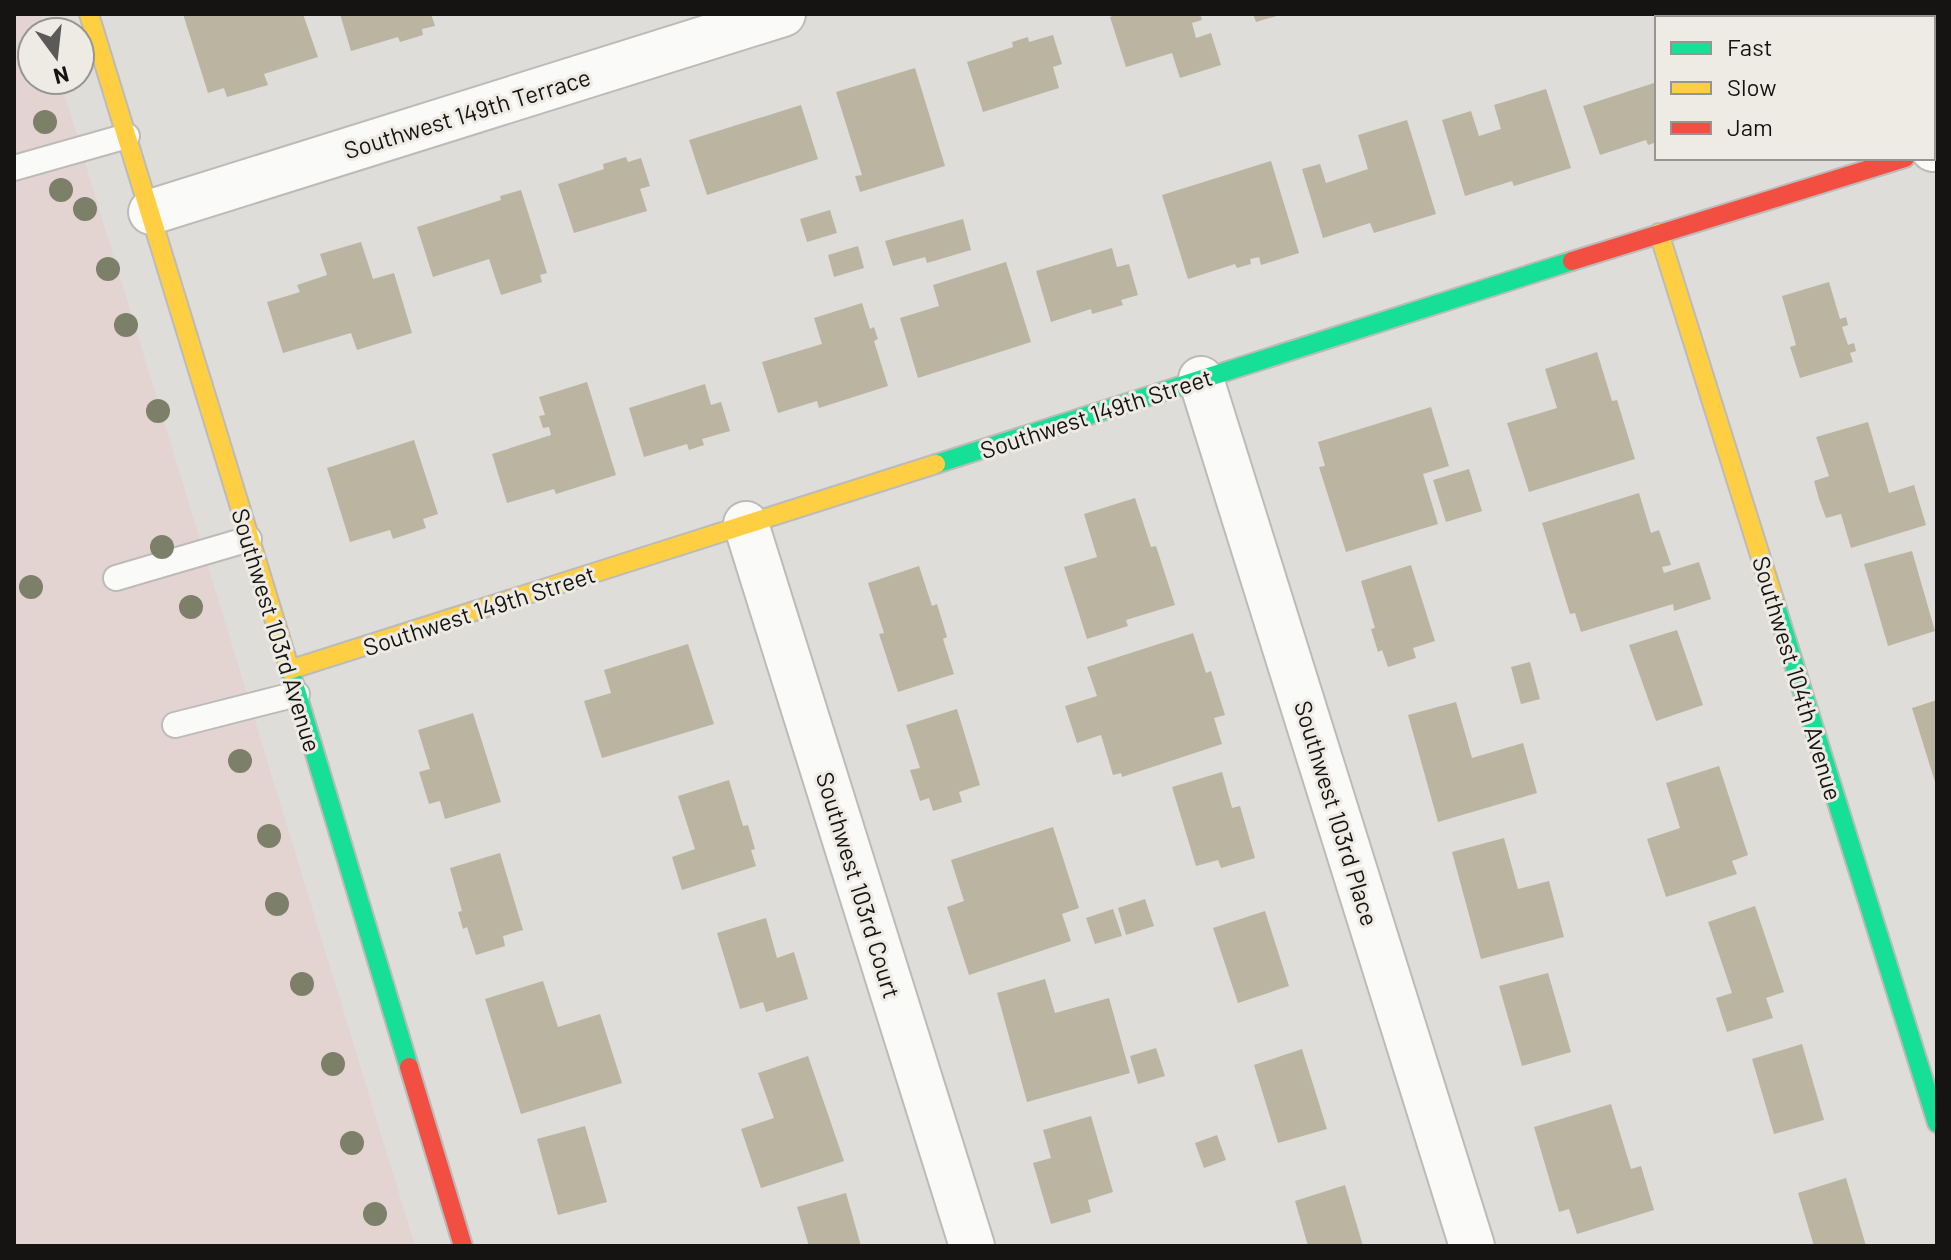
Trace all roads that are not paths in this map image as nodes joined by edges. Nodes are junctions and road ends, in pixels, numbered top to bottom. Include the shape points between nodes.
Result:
1 (89, 14) edge
2 (783, 14) edge
3 (127, 136) junction
4 (1898, 160) edge
5 (14, 168) edge
6 (151, 212) junction
7 (1659, 233) junction
8 (1201, 379) junction
9 (746, 524) junction
10 (249, 539) junction
11 (116, 578) dead end
12 (293, 682) junction
13 (175, 725) dead end
14 (1937, 1123) edge
15 (463, 1246) edge
16 (972, 1246) edge
17 (1472, 1246) edge

1 - 3 street, Southwest 103rd Avenue
2 - 6 street, Southwest 149th Terrace
3 - 5 lane
3 - 6 street, Southwest 103rd Avenue
4 - 7 street, Southwest 149th Street
6 - 10 street, Southwest 103rd Avenue
7 - 8 street, Southwest 149th Street
7 - 14 street, Southwest 104th Avenue
8 - 9 street, Southwest 149th Street
8 - 17 street, Southwest 103rd Place
9 - 12 street, Southwest 149th Street
9 - 16 street, Southwest 103rd Court
10 - 11 lane
10 - 12 street, Southwest 103rd Avenue
12 - 13 lane
12 - 15 street, Southwest 103rd Avenue

